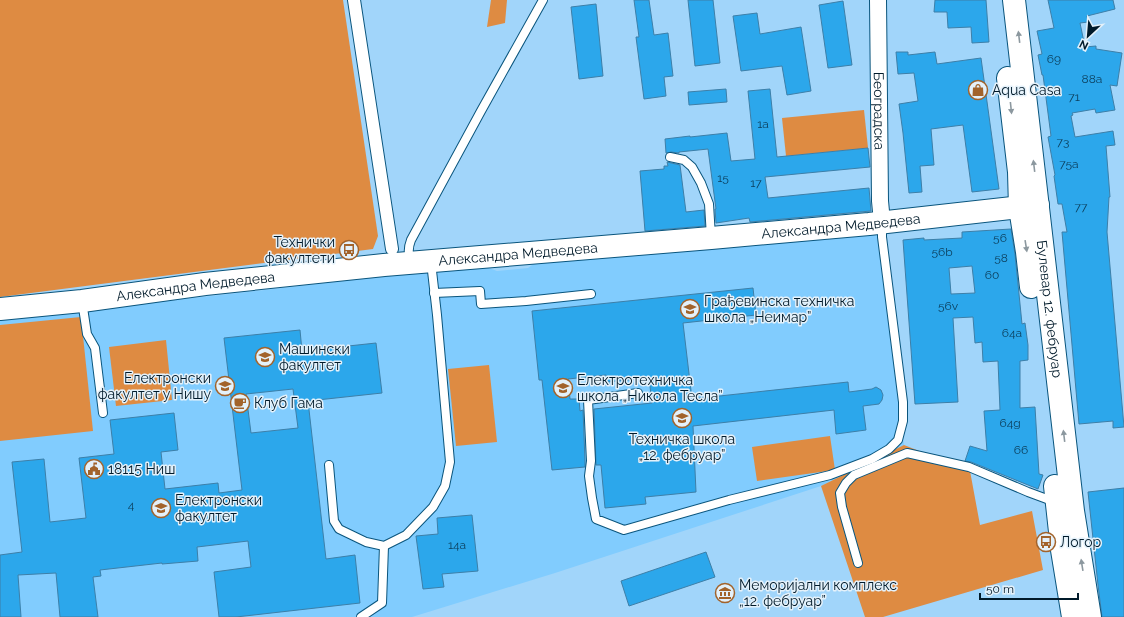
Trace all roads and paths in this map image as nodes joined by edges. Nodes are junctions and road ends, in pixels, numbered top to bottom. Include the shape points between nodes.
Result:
1 (354, 0) edge
2 (543, 0) edge
3 (878, 0) edge
4 (999, 0) edge
5 (1014, 0) edge
6 (670, 157) dead end
7 (1029, 206) junction
8 (882, 222) junction
9 (711, 238) junction
10 (392, 249) dead end
11 (421, 262) junction
12 (434, 293) junction
13 (591, 294) dead end
14 (82, 301) junction
15 (0, 309) edge
16 (638, 393) dead end
17 (103, 413) dead end
18 (329, 465) dead end
19 (1056, 502) junction
20 (384, 546) junction
21 (858, 563) dead end
22 (361, 617) edge
23 (1073, 617) edge
24 (1090, 617) edge

1 - 10 street
2 - 11 lane via 411,240 408,253
3 - 8 street, Београдска
4 -> 7 main road, Булевар 12. фебруар via 1019,172
7 -> 5 main road, Булевар 12. фебруар
6 - 9 lane via 684,160 692,167 701,183 709,204
7 - 8 main road, Александра Медведева
7 -> 19 main road, Булевар 12. фебруар via 1028,259
24 -> 7 main road, Булевар 12. фебруар
8 - 9 main road, Александра Медведева
8 - 16 lane via 903,402 903,421 898,440 889,449 872,459 830,475 624,530 596,519 590,476 588,400
9 - 11 main road, Александра Медведева
11 - 12 lane
11 - 14 main road, Александра Медведева via 213,283
12 - 13 lane via 480,291 481,304
12 - 20 lane via 450,462 445,486 433,507 406,535
14 - 15 main road, Александра Медведева
14 - 17 lane via 87,334 95,348
18 - 20 lane via 334,521 339,529 366,542
19 - 21 lane via 968,468 906,453 854,475 840,492
19 - 23 main road, Булевар 12. фебруар
20 - 22 lane via 382,603

